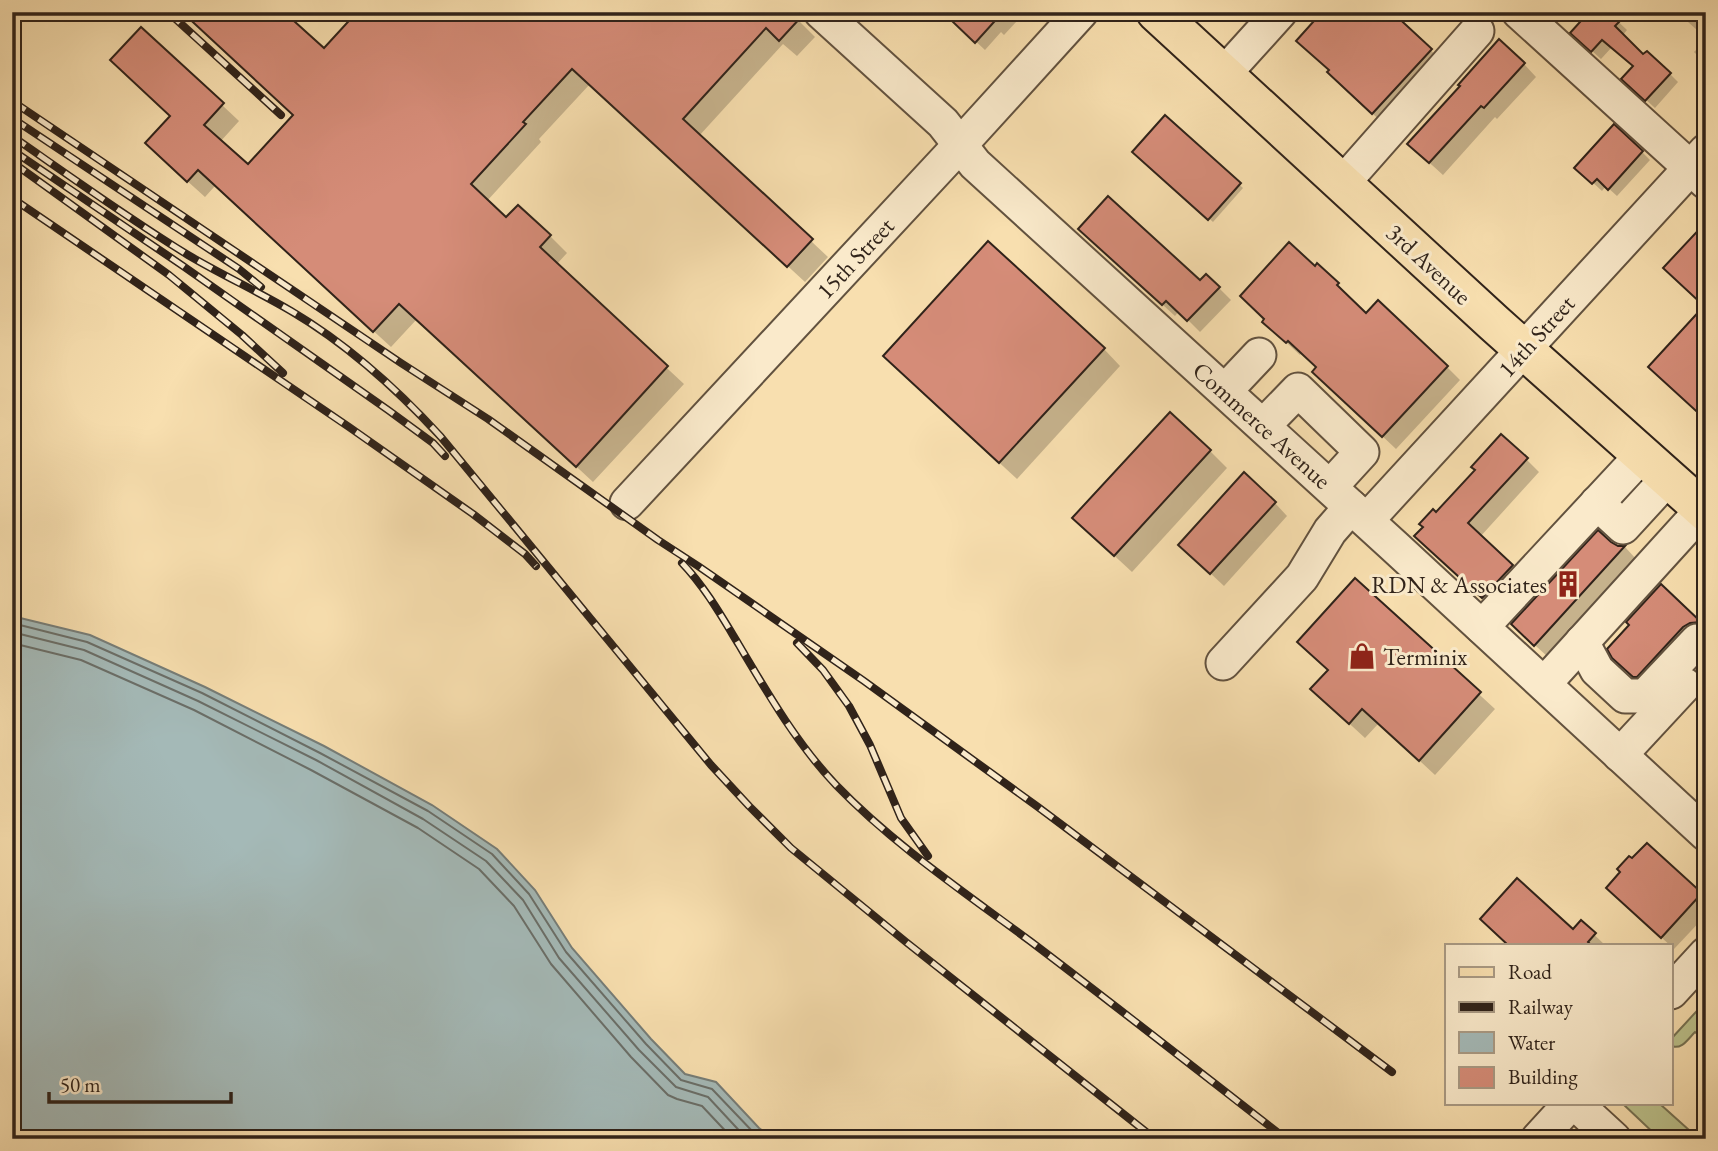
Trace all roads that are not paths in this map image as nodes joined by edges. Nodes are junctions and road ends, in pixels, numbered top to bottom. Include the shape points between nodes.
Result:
1 (821, 12) edge
2 (1081, 12) edge
3 (1280, 12) edge
4 (1519, 12) edge
5 (1161, 14) edge
6 (1477, 30) dead end
7 (1223, 75) junction
8 (960, 145) junction
9 (1701, 167) edge
10 (1342, 184) junction
11 (1523, 349) junction
12 (1259, 355) dead end
13 (1225, 391) junction
14 (1264, 426) junction
15 (1655, 467) junction
16 (627, 503) dead end
17 (1349, 505) junction
18 (1704, 510) edge
19 (1482, 627) junction
20 (1706, 641) edge
21 (1582, 642) junction
22 (1706, 662) edge
23 (1223, 663) dead end
24 (1544, 684) junction
25 (1620, 755) junction
26 (1706, 834) edge
27 (1706, 954) edge
28 (1672, 991) edge
29 (1568, 1106) edge
30 (1578, 1106) edge
31 (1538, 1139) edge
32 (1614, 1139) edge

1 - 8 street, Commerce Avenue via 943,123
2 - 8 street, 15th Street
3 - 7 street
4 - 9 street
5 - 7 main road, 3rd Avenue
6 - 10 street
7 - 10 main road, 3rd Avenue
8 - 13 street, Commerce Avenue via 975,164
8 - 16 street, 15th Street
9 - 11 street, 14th Street
10 - 11 main road, 3rd Avenue
11 - 15 main road, 3rd Avenue
11 - 17 street, 14th Street
12 - 13 street
13 - 14 street, Commerce Avenue
14 - 17 street, Commerce Avenue
14 - 17 street via 1297,390 1362,452
15 - 18 main road, 3rd Avenue
15 - 19 street via 1597,503
17 - 19 street, Commerce Avenue
17 - 23 street via 1302,577
18 - 21 street
19 - 24 street, Commerce Avenue
20 - 21 street via 1697,641 1645,696 1625,696 1597,670
21 - 24 street
22 - 25 street
24 - 25 street, Commerce Avenue
25 - 26 street, Commerce Avenue
27 - 28 street
29 - 31 street
30 - 32 street

